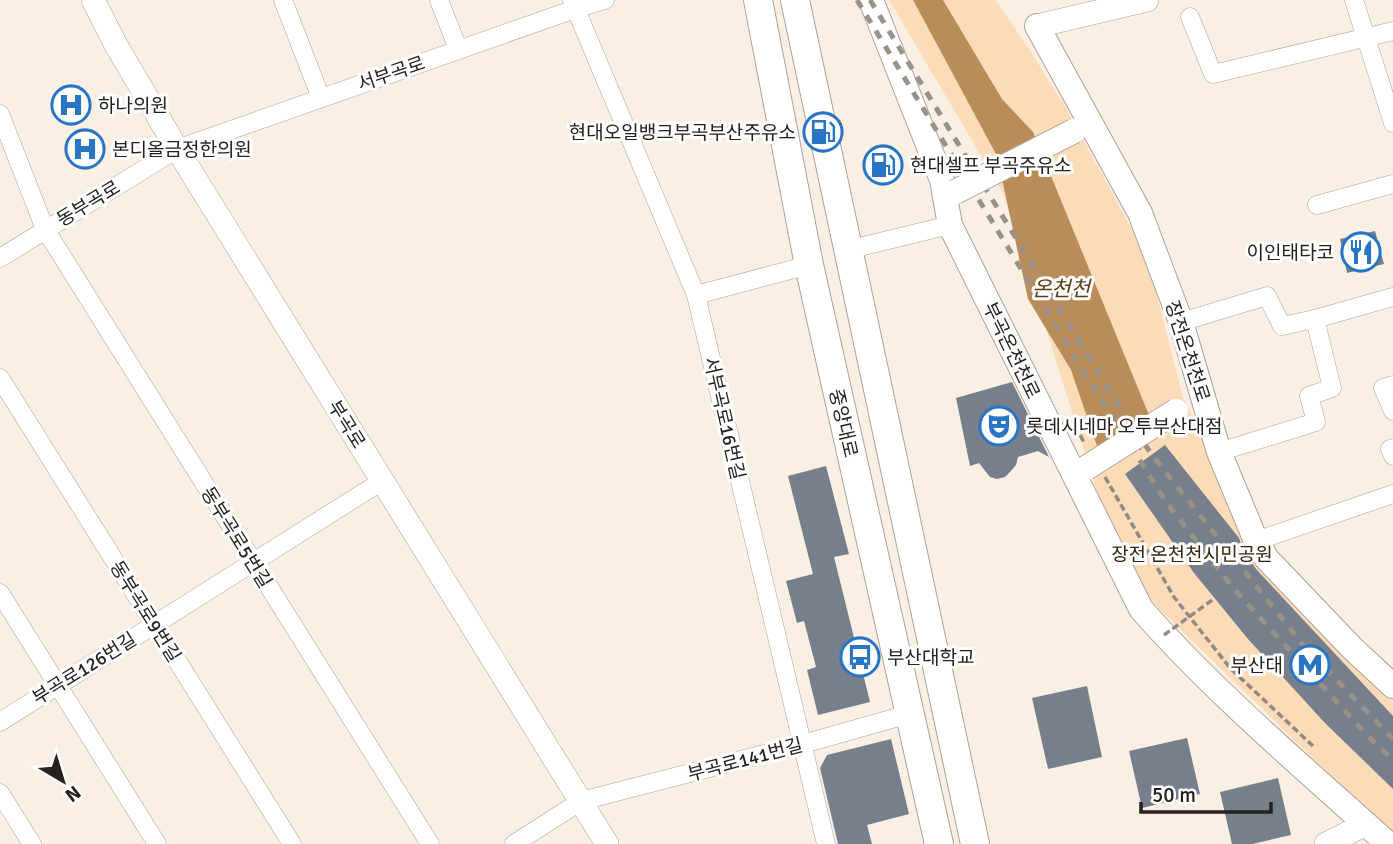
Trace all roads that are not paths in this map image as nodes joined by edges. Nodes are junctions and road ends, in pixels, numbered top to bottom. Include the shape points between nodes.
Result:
1 (93, 0) edge
2 (283, 0) edge
3 (439, 0) edge
4 (605, 0) edge
5 (758, 0) edge
6 (795, 0) edge
7 (871, 0) edge
8 (1147, 0) edge
9 (1354, 0) edge
10 (573, 4) edge
11 (1190, 17) dead end
12 (1037, 26) joint
13 (1393, 31) edge
14 (1366, 37) junction
15 (458, 49) junction
16 (321, 98) junction
17 (0, 114) edge
18 (1393, 123) edge
19 (1083, 127) junction
20 (177, 149) junction
21 (1393, 184) edge
22 (950, 195) junction
23 (1317, 205) dead end
24 (950, 225) junction
25 (45, 229) junction
26 (847, 250) junction
27 (0, 258) edge
28 (809, 265) junction
29 (696, 295) junction
30 (1393, 297) edge
31 (1315, 319) junction
32 (1181, 322) junction
33 (0, 378) edge
34 (1393, 385) edge
35 (1206, 404) junction
36 (1393, 411) edge
37 (1393, 448) edge
38 (1219, 452) junction
39 (1393, 456) edge
40 (1080, 472) junction
41 (382, 481) junction
42 (1393, 494) edge
43 (1256, 541) junction
44 (253, 562) junction
45 (0, 593) edge
46 (155, 624) junction
47 (58, 685) junction
48 (1393, 686) edge
49 (909, 714) junction
50 (0, 722) edge
51 (803, 744) junction
52 (0, 793) edge
53 (581, 802) junction
54 (1366, 824) junction
55 (32, 844) edge
56 (157, 844) edge
57 (292, 844) edge
58 (430, 844) edge
59 (514, 844) edge
60 (607, 844) edge
61 (826, 844) edge
62 (939, 844) edge
63 (975, 844) edge
64 (1326, 844) edge
65 (1388, 844) edge

1 - 20 street, 부곡로
2 - 16 street
3 - 15 street
4 - 10 street, 서부곡로
5 - 28 main road, 중앙대로
6 - 26 main road, 중앙대로
7 - 22 main road, 부곡온천천로
8 - 12 street
9 - 14 street
10 - 15 street, 서부곡로
10 - 29 street, 서부곡로16번길
11 - 14 street via 1213,74
12 - 19 main road, 장전온천천로
13 - 14 street
14 - 18 street
15 - 16 street, 서부곡로
16 - 20 street, 서부곡로
17 - 25 street, 동부곡로5번길
19 - 22 main road, bridge
19 - 32 main road, 장전온천천로 via 1140,213
20 - 25 street, 동부곡로
20 - 41 street, 부곡로
21 - 23 street
22 - 24 main road, 부곡온천천로
24 - 26 street
24 - 40 main road, 부곡온천천로
25 - 27 street, 동부곡로
25 - 44 street, 동부곡로5번길
26 - 63 main road, 중앙대로
28 - 29 street
28 - 49 main road, 중앙대로
29 - 51 street, 서부곡로16번길
30 - 31 street
31 - 32 street via 1282,326 1268,296
31 - 38 street via 1332,387 1310,396 1316,422
32 - 35 main road, 장전온천천로
33 - 46 street, 동부곡로9번길
34 - 36 street via 1383,388
35 - 38 main road, 장전온천천로
35 - 40 main road, bridge via 1176,411
37 - 39 street
38 - 43 main road, 장전온천천로
40 - 54 main road, 부곡온천천로 via 1141,609 1255,723
41 - 44 street, 부곡로126번길
41 - 53 street, 부곡로
42 - 43 street
43 - 48 main road, 장전온천천로 via 1267,559
44 - 46 street, 부곡로126번길
44 - 58 street, 동부곡로5번길
45 - 47 street
46 - 47 street, 부곡로126번길
46 - 57 street, 동부곡로9번길
47 - 50 street, 부곡로126번길
47 - 56 street
49 - 51 street, 부곡로141번길
49 - 62 main road, 중앙대로
51 - 53 street, 부곡로141번길
51 - 61 street, 서부곡로16번길
52 - 55 street
53 - 59 street, 부곡로141번길
53 - 60 street, 부곡로
54 - 64 street
54 - 65 main road, 부곡온천천로

